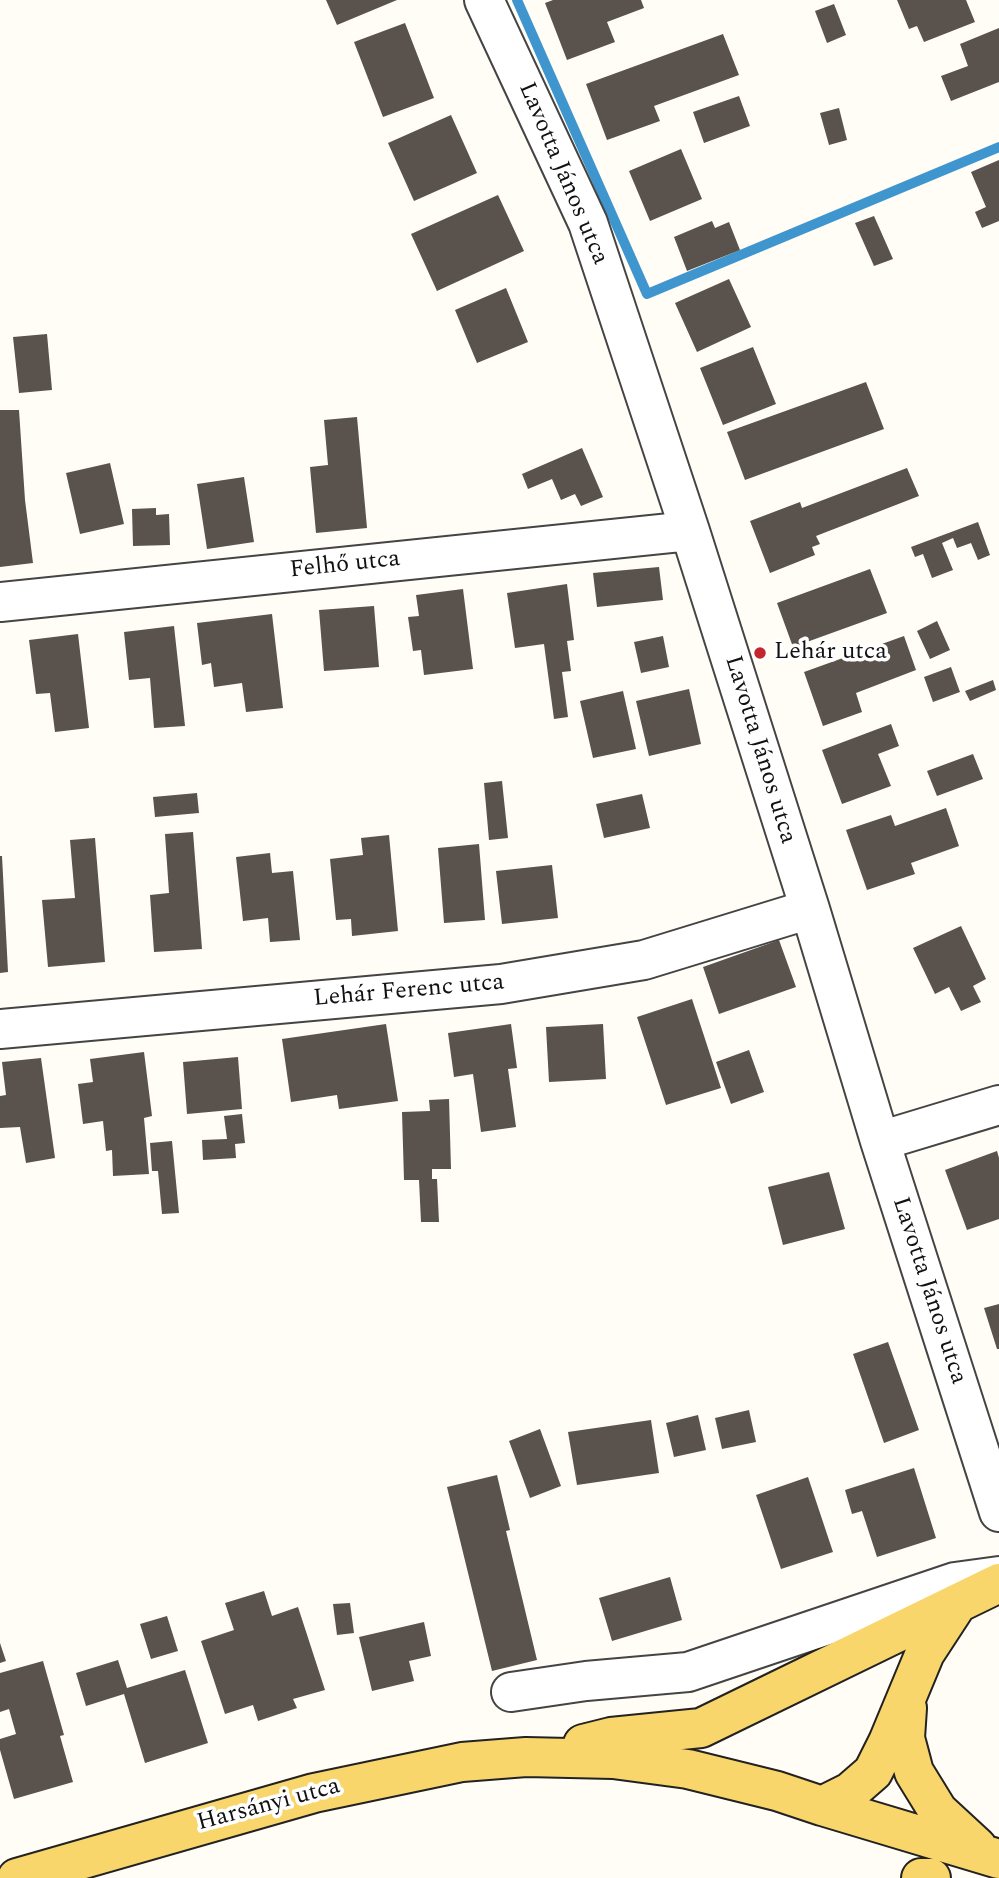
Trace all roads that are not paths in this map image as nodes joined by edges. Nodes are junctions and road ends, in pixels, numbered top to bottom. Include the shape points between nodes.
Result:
1 (484, 0) edge
2 (690, 531) junction
3 (0, 602) edge
4 (810, 909) junction
5 (0, 1029) edge
6 (999, 1105) edge
7 (880, 1141) junction
8 (999, 1512) edge
9 (999, 1576) edge
10 (999, 1583) edge
11 (958, 1602) junction
12 (511, 1692) dead end
13 (907, 1695) junction
14 (526, 1757) junction
15 (822, 1806) junction
16 (991, 1856) edge
17 (17, 1878) edge
18 (921, 1878) edge
19 (931, 1878) edge

1 - 2 street, Lavotta János utca via 588,223
2 - 3 street, Felhő utca
2 - 4 street, Lavotta János utca
4 - 5 street, Lehár Ferenc utca via 644,960 502,984
4 - 7 street, Lavotta János utca
6 - 7 street
7 - 8 street, Lavotta János utca
9 - 12 street via 955,1582 688,1672
10 - 11 main road
11 - 13 main road via 925,1653
11 - 14 main road via 701,1728 611,1737
13 - 15 main road via 873,1772 850,1792
13 - 16 main road via 905,1738 914,1772 938,1811
14 - 15 main road via 613,1759 688,1769
14 - 17 main road, Harsányi utca via 463,1762 314,1793
15 - 16 main road
18 - 19 main road

